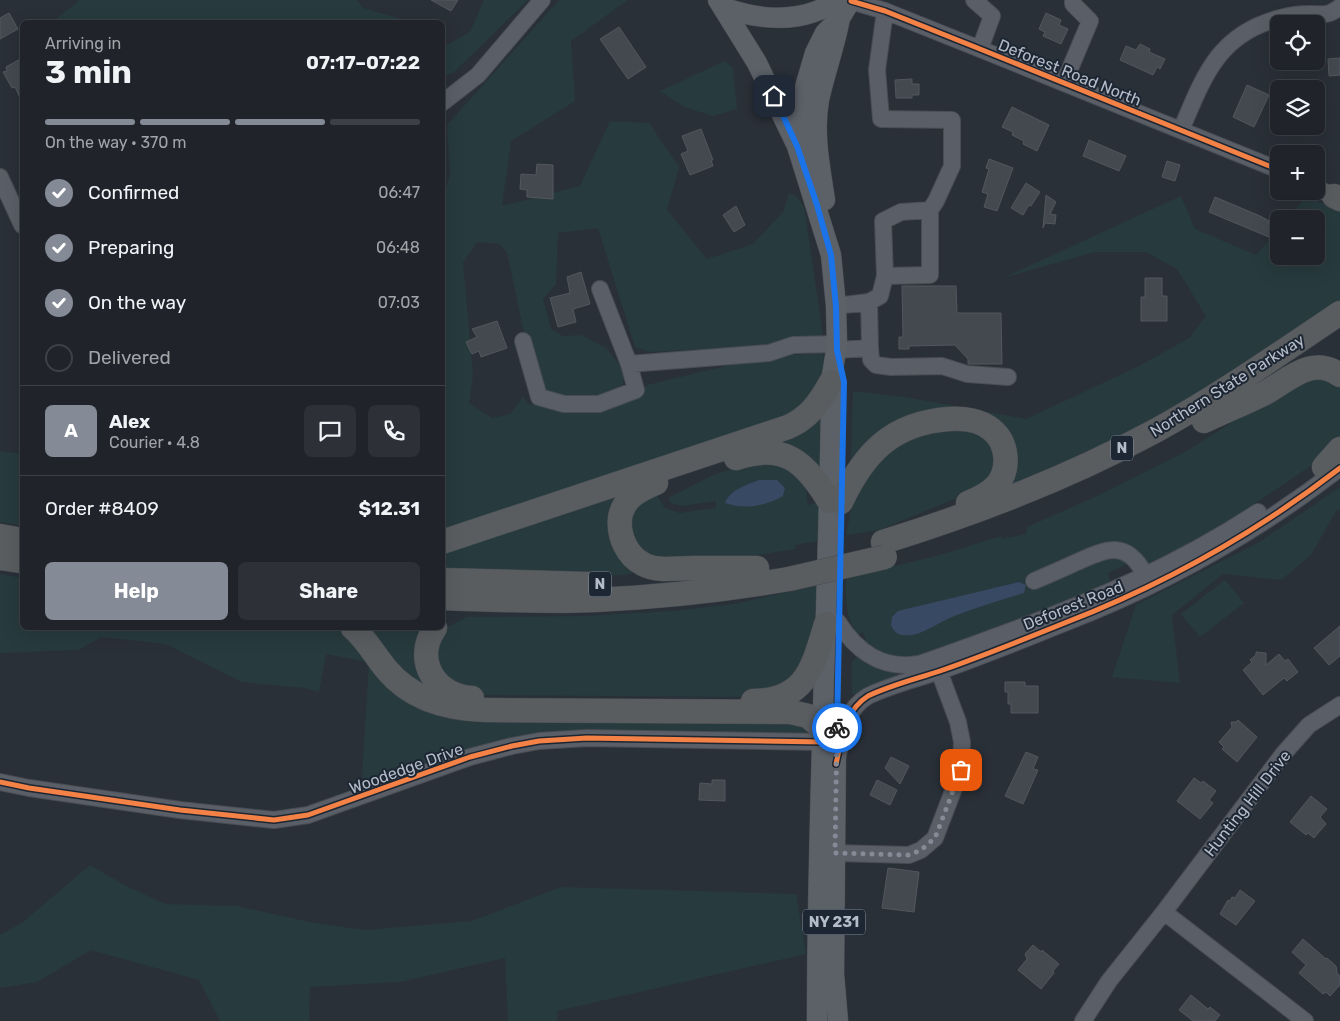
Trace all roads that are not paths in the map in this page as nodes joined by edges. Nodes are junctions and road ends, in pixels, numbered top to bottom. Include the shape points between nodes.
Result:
1 (542, 0) edge
2 (851, 0) edge
3 (974, 0) edge
4 (1073, 0) edge
5 (726, 2) edge
6 (1340, 7) edge
7 (885, 11) junction
8 (840, 18) junction
9 (980, 49) junction
10 (1064, 83) junction
11 (445, 101) edge
12 (1181, 130) junction
13 (797, 146) junction
14 (1270, 167) edge
15 (0, 177) edge
16 (930, 210) junction
17 (20, 220) edge
18 (831, 255) junction
19 (885, 276) junction
20 (600, 289) dead end
21 (869, 302) junction
22 (836, 306) junction
23 (1340, 313) edge
24 (1340, 332) edge
25 (523, 341) dead end
26 (837, 347) junction
27 (870, 348) junction
28 (629, 364) junction
29 (1340, 375) edge
30 (1008, 377) dead end
31 (831, 382) junction
32 (1204, 421) junction
33 (1340, 449) edge
34 (1335, 464) edge
35 (835, 502) junction
36 (0, 536) edge
37 (20, 540) edge
38 (445, 541) edge
39 (884, 550) junction
40 (0, 558) edge
41 (20, 561) edge
42 (757, 568) junction
43 (789, 571) junction
44 (1145, 576) junction
45 (445, 580) edge
46 (1034, 581) dead end
47 (445, 598) edge
48 (594, 600) junction
49 (445, 617) edge
50 (832, 623) junction
51 (355, 630) edge
52 (433, 630) edge
53 (940, 671) junction
54 (1340, 705) edge
55 (823, 736) junction
56 (836, 764) junction
57 (0, 782) edge
58 (835, 853) junction
59 (1164, 912) junction
60 (817, 1021) edge
61 (838, 1021) edge
62 (1082, 1021) edge
63 (1304, 1021) edge

1 - 11 street via 478,75
2 - 5 main road via 798,17 776,18 746,5
2 - 7 street, Deforest Road North
2 - 8 main road
3 - 9 street via 992,16
4 - 10 street via 1073,4 1090,21
5 - 13 main road
6 - 12 street via 1330,13 1302,14 1258,25 1233,40 1215,59 1202,81
7 - 9 street, Deforest Road North
7 - 16 street via 877,70 881,119 952,120 952,166
8 - 13 main road via 825,33 815,53 805,87
8 - 18 main road via 817,122 819,165
9 - 10 street, Deforest Road North
10 - 12 street, Deforest Road North
12 - 14 street, Deforest Road North
13 - 18 main road
15 - 17 street
16 - 19 street via 901,212 883,221
16 - 19 street via 930,275
18 - 22 main road
19 - 21 street via 880,296
20 - 28 street
21 - 22 street
21 - 27 street
22 - 26 main road
23 - 39 highway, Northern State Parkway / N via 1219,393 1127,446 1071,473
24 - 32 highway, Northern State Parkway / N
25 - 28 street via 539,397 564,404 599,404 636,390
26 - 27 street
26 - 28 street via 793,345 770,353
26 - 31 main road, NY 231
26 - 35 main road, NY 231 via 844,382
27 - 30 street via 870,360 876,364 892,367 942,366 967,374
29 - 32 highway via 1324,369 1304,370 1267,392
31 - 35 main road, NY 231
31 - 38 highway via 809,414 788,427
32 - 39 highway, Northern State Parkway / N via 1042,503 978,528
33 - 34 highway
34 - 44 street, Deforest Road via 1248,519
34 - 53 street, Deforest Road via 1281,511 1160,581 1105,607
35 - 39 highway via 871,453 903,430 928,422 954,419 977,422 993,430 1006,457 1004,470 992,490
35 - 42 highway via 803,466 785,456 767,452 747,454 654,484 637,492 624,504 620,533 626,547 642,564 664,569
35 - 50 main road, NY 231
36 - 37 highway
39 - 43 highway, Northern State Parkway / N, bridge
40 - 41 highway
42 - 43 highway, Northern State Parkway / N
42 - 45 highway, Northern State Parkway / N via 603,584
43 - 48 highway, Northern State Parkway / N via 703,592
44 - 46 street via 1130,555 1109,550
44 - 50 street, Deforest Road via 1074,607 911,665 890,664 869,656
47 - 48 highway, Northern State Parkway / N
48 - 49 highway via 520,610 460,611
50 - 52 highway via 814,664 800,685 785,695 759,701 458,697 439,686 428,667 426,649
50 - 55 main road, NY 231
50 - 56 main road, NY 231
51 - 55 highway via 401,684 426,700 453,708 791,712 808,716
53 - 56 street, Deforest Road via 875,693 858,704 845,725
53 - 58 street via 962,742 961,770 935,838 910,855
54 - 59 street, Hunting Hill Drive via 1309,725 1284,753
55 - 57 street, Woodedge Drive via 539,741 470,758 308,815 274,820 180,810
55 - 60 main road, NY 231
56 - 58 main road, NY 231
58 - 61 main road, NY 231 via 834,974
59 - 62 street, Hunting Hill Drive
59 - 63 street

